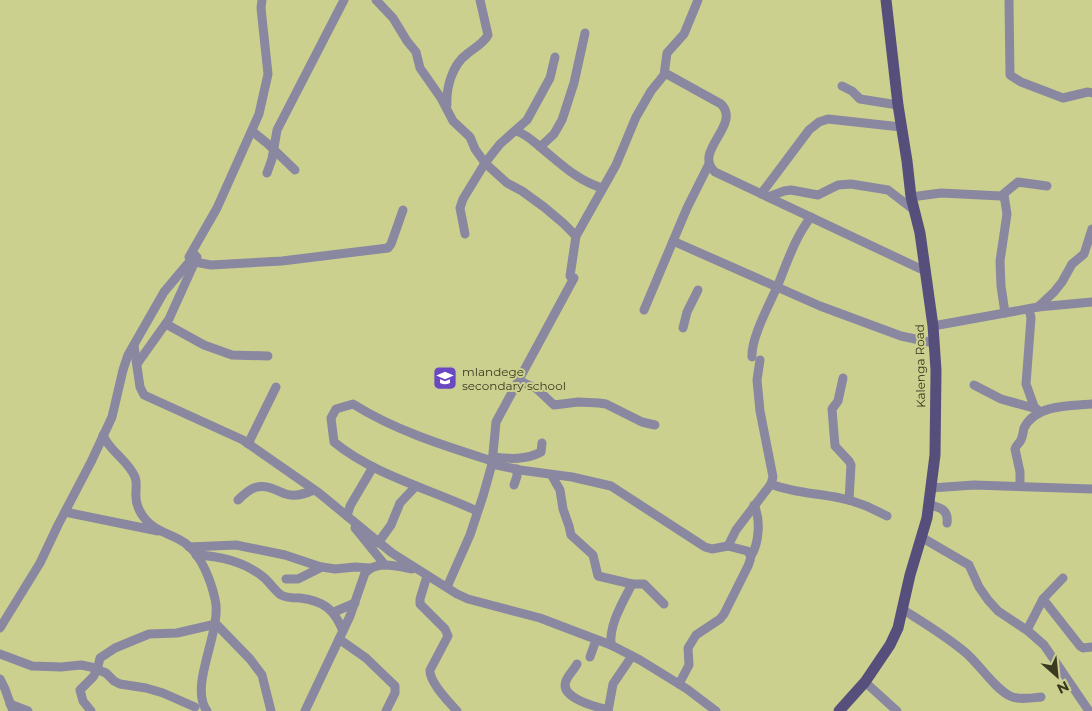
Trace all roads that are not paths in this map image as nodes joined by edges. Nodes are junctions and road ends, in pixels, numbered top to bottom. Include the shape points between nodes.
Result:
1 (262, 0) edge
2 (344, 0) edge
3 (376, 0) edge
4 (480, 0) edge
5 (698, 0) edge
6 (886, 0) edge
7 (1009, 0) edge
8 (585, 33) dead end
9 (556, 57) dead end
10 (665, 73) junction
11 (842, 86) dead end
12 (1092, 92) edge
13 (898, 105) junction
14 (449, 114) junction
15 (901, 127) junction
16 (252, 131) junction
17 (516, 131) junction
18 (540, 147) junction
19 (274, 149) junction
20 (485, 163) junction
21 (709, 164) junction
22 (294, 170) dead end
23 (266, 173) dead end
24 (1047, 186) dead end
25 (602, 188) junction
26 (1004, 195) junction
27 (765, 196) junction
28 (911, 197) junction
29 (403, 210) dead end
30 (914, 210) junction
31 (811, 217) junction
32 (1092, 229) edge
33 (465, 234) dead end
34 (576, 236) junction
35 (673, 241) junction
36 (194, 257) junction
37 (925, 271) junction
38 (777, 287) junction
39 (698, 290) dead end
40 (1092, 302) edge
41 (1034, 308) junction
42 (644, 310) dead end
43 (1005, 313) junction
44 (166, 324) junction
45 (933, 326) junction
46 (683, 328) dead end
47 (934, 343) junction
48 (134, 346) junction
49 (268, 356) dead end
50 (137, 364) junction
51 (843, 378) dead end
52 (518, 380) junction
53 (974, 385) dead end
54 (276, 387) dead end
55 (1092, 404) edge
56 (1035, 409) junction
57 (1045, 411) junction
58 (655, 425) dead end
59 (103, 435) junction
60 (542, 443) dead end
61 (248, 444) junction
62 (492, 461) junction
63 (373, 466) junction
64 (516, 469) junction
65 (552, 476) junction
66 (771, 484) junction
67 (514, 485) dead end
68 (416, 486) junction
69 (1020, 486) junction
70 (931, 488) junction
71 (1092, 489) edge
72 (314, 490) junction
73 (238, 500) dead end
74 (849, 500) junction
75 (754, 505) junction
76 (929, 505) junction
77 (65, 512) junction
78 (477, 512) junction
79 (887, 516) dead end
80 (348, 517) junction
81 (947, 523) dead end
82 (163, 532) junction
83 (922, 538) junction
84 (378, 543) junction
85 (728, 546) junction
86 (189, 547) junction
87 (196, 555) junction
88 (751, 556) junction
89 (385, 565) junction
90 (321, 567) junction
91 (370, 568) junction
92 (417, 570) junction
93 (427, 576) junction
94 (1063, 578) dead end
95 (286, 579) dead end
96 (632, 584) junction
97 (447, 587) junction
98 (1043, 599) junction
99 (355, 603) junction
100 (664, 604) dead end
101 (902, 609) junction
102 (334, 612) junction
103 (216, 624) junction
104 (0, 628) edge
105 (1027, 630) junction
106 (341, 635) junction
107 (596, 640) junction
108 (611, 645) junction
109 (1092, 647) edge
110 (0, 654) edge
111 (632, 656) junction
112 (590, 657) dead end
113 (577, 664) dead end
114 (97, 670) junction
115 (0, 680) edge
116 (865, 682) junction
117 (679, 684) junction
118 (1040, 697) dead end
119 (11, 708) edge
120 (198, 709) edge
121 (608, 710) edge
122 (28, 711) edge
123 (92, 711) edge
124 (271, 711) edge
125 (305, 711) edge
126 (386, 711) edge
127 (457, 711) edge
128 (716, 711) edge
129 (839, 711) edge
130 (897, 711) edge
131 (1088, 711) edge

1 - 16 street via 268,74
2 - 19 street via 277,130
3 - 14 street via 416,52 418,66
4 - 14 street via 488,35 457,64 446,93
5 - 10 street via 684,34 668,53
6 - 13 main road, Kalenga Road
7 - 12 street via 1010,75 1062,98
8 - 18 street via 562,120 554,134
9 - 17 street via 544,90 527,120
10 - 21 street via 726,109 726,123 712,146
10 - 25 street via 636,116 616,165
11 - 13 street via 860,99
13 - 15 main road, Kalenga Road
14 - 20 street via 470,138
15 - 27 street via 828,119 819,122 809,130
15 - 28 main road, Kalenga Road
16 - 19 street
16 - 36 street
17 - 18 street
17 - 20 street
18 - 25 street via 583,180
19 - 22 street
19 - 23 street
20 - 33 street via 460,208
20 - 34 street
21 - 27 street via 715,172
21 - 35 street
24 - 26 street via 1018,182
25 - 34 street
26 - 28 street via 941,193
26 - 43 street via 1006,214 1000,261
27 - 30 street via 784,190 818,195 838,185 851,184 888,190
27 - 31 street
28 - 30 main road, Kalenga Road
29 - 36 street via 388,248 256,263 211,265
30 - 37 main road, Kalenga Road
31 - 37 street
31 - 38 street via 803,226
32 - 41 street via 1084,254 1072,264 1054,292
34 - 52 street via 572,277
35 - 38 street
35 - 42 street
36 - 44 street
36 - 48 street via 160,297
37 - 45 main road, Kalenga Road
38 - 47 street via 882,329
38 - 66 street via 754,343 766,449 773,470
39 - 46 street
40 - 41 street
41 - 43 street
41 - 56 street via 1026,384
43 - 45 street
44 - 49 street via 204,345 232,355
44 - 50 street
45 - 47 main road, Kalenga Road
47 - 70 main road, Kalenga Road via 935,455
48 - 50 street
48 - 59 street via 128,355 112,417
50 - 61 street via 144,395
51 - 74 street via 838,401 832,409 835,446 851,465
52 - 58 street via 541,391 554,405 578,402 606,404
52 - 62 street via 496,422
53 - 56 street via 1001,399
54 - 61 street
55 - 57 street via 1060,405
56 - 57 street
57 - 69 street via 1028,423 1015,449
59 - 77 street
59 - 82 street via 136,479 141,513 147,522
60 - 62 street via 541,452 515,460
61 - 72 street
62 - 63 street via 386,423 353,404 336,409 331,418 334,442
62 - 64 street
62 - 78 street
63 - 68 street
63 - 80 street via 350,506
64 - 65 street
64 - 67 street
65 - 85 street via 611,486 705,547
65 - 96 street via 560,490 571,535 593,555 597,575
66 - 74 street via 785,490
66 - 75 street
68 - 78 street
68 - 84 street via 400,504
69 - 70 street
69 - 71 street
70 - 76 main road, Kalenga Road
72 - 73 street via 292,495 258,486 249,489
72 - 80 street
74 - 79 street
75 - 85 street
75 - 88 street via 758,532
76 - 81 street via 946,511
76 - 83 main road, Kalenga Road
77 - 82 street
77 - 104 street via 40,563
78 - 97 street
80 - 84 street
80 - 89 street
82 - 86 street
83 - 101 main road, Kalenga Road
83 - 105 street via 969,564 988,600
84 - 92 street
85 - 88 street via 748,551
86 - 87 street
86 - 90 street via 236,545 285,555
87 - 102 street via 238,562 263,577 282,595 318,602
87 - 103 street via 215,598
88 - 117 street via 721,618 696,635 690,645 689,665
89 - 91 street
89 - 92 street
90 - 91 street
90 - 95 street via 298,578
91 - 99 street via 365,573
92 - 93 street
93 - 97 street
93 - 127 street via 420,604 448,636 430,674
94 - 98 street
96 - 100 street via 645,584
96 - 108 street via 610,633
97 - 107 street via 468,600 540,618
98 - 105 street
98 - 109 street via 1080,646
99 - 102 street
99 - 106 street
101 - 116 main road, Kalenga Road via 890,645
101 - 118 street via 953,642 1012,697
102 - 106 street
103 - 114 street via 177,633 145,635 104,654
103 - 120 street via 203,673
103 - 124 street via 262,675
105 - 131 street via 1052,655
106 - 125 street
106 - 126 street via 395,686
107 - 108 street
107 - 112 street
108 - 111 street
110 - 114 street via 32,666 81,665
111 - 117 street
111 - 121 street via 613,684
113 - 121 street via 566,682 568,693 592,706
114 - 120 street via 120,684 162,693
114 - 123 street via 80,690 83,701
115 - 119 street
116 - 129 main road, Kalenga Road
116 - 130 street
117 - 128 street
119 - 122 street

